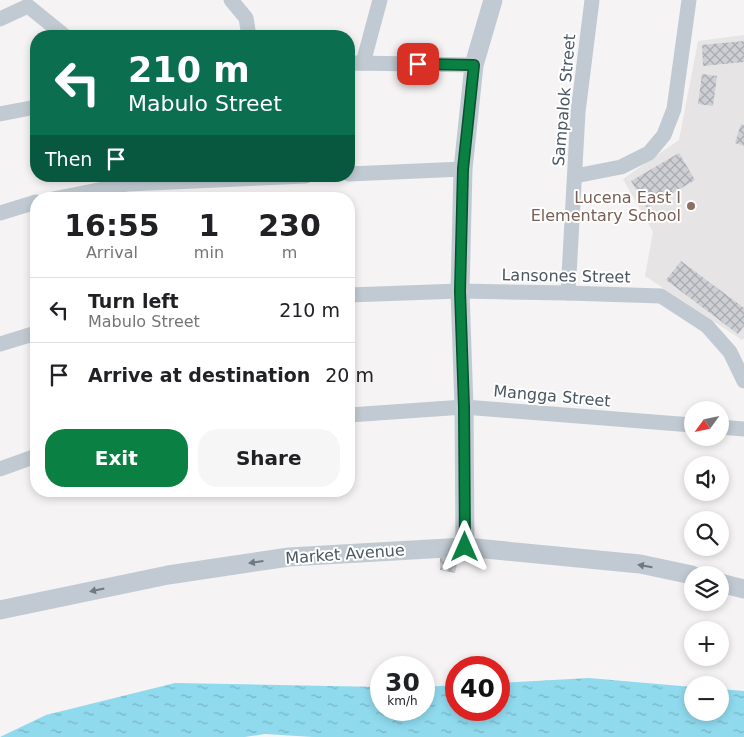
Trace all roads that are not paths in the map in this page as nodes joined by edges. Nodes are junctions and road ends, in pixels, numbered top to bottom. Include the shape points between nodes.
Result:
1 (231, 0) edge
2 (380, 0) edge
3 (493, 0) edge
4 (592, 0) edge
5 (689, 0) edge
6 (0, 19) edge
7 (58, 30) edge
8 (248, 30) edge
9 (356, 63) edge
10 (474, 65) junction
11 (30, 108) edge
12 (0, 114) edge
13 (463, 169) junction
14 (355, 174) edge
15 (575, 176) junction
16 (172, 182) edge
17 (88, 192) edge
18 (30, 204) edge
19 (0, 214) edge
20 (460, 291) junction
21 (568, 293) junction
22 (355, 294) edge
23 (30, 335) edge
24 (0, 344) edge
25 (744, 381) edge
26 (464, 407) junction
27 (355, 415) edge
28 (684, 424) edge
29 (729, 428) edge
30 (744, 429) edge
31 (30, 458) edge
32 (0, 469) edge
33 (465, 547) junction
34 (684, 573) edge
35 (729, 585) edge
36 (744, 589) edge
37 (0, 610) edge

1 - 8 street via 246,18
2 - 9 street
3 - 10 street
4 - 15 street, Sampalok Street via 578,112
5 - 15 street via 674,109 664,135 650,153 621,167
6 - 7 street via 28,6
9 - 10 street
10 - 13 street
11 - 12 street
13 - 14 street
13 - 20 street
15 - 21 street, Sampalok Street
16 - 17 street via 128,184
18 - 19 street
20 - 21 street, Lansones Street
20 - 22 street, Lansones Street
20 - 26 street
21 - 25 street, Lansones Street via 662,296 707,326 730,352
23 - 24 street
26 - 27 street, Mangga Street
26 - 28 street, Mangga Street
26 - 33 street
29 - 30 street
31 - 32 street
34 -> 33 street, Market Avenue via 640,564
33 -> 37 street, Market Avenue via 289,557 168,575
35 - 36 street

